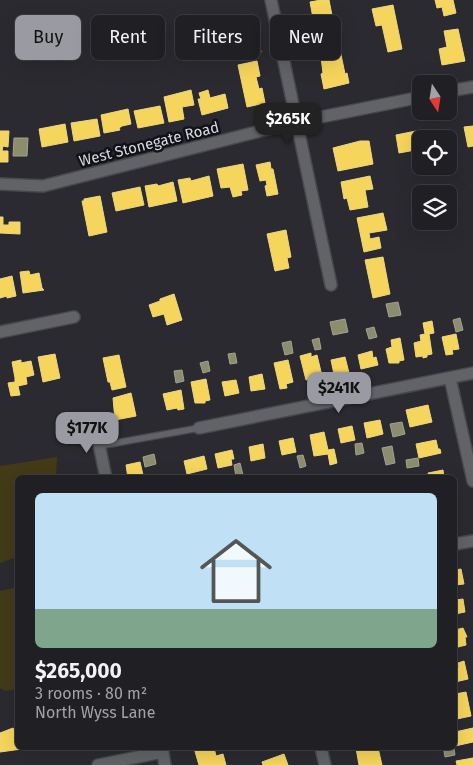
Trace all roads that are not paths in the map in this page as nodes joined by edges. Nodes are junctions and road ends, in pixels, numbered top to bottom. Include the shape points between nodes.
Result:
1 (271, 0) edge
2 (473, 86) edge
3 (458, 89) edge
4 (412, 99) edge
5 (296, 122) junction
6 (0, 184) edge
7 (331, 285) dead end
8 (74, 316) dead end
9 (0, 332) edge
10 (473, 373) edge
11 (450, 378) junction
12 (95, 425) dead end
13 (199, 428) joint
14 (99, 446) junction
15 (105, 475) edge
16 (473, 481) edge
17 (473, 541) edge
18 (457, 544) edge
19 (162, 750) edge
20 (322, 750) edge
21 (98, 765) edge
22 (165, 765) edge
23 (325, 765) edge

1 - 5 street
2 - 3 street
4 - 5 street, West Stonegate Road
5 - 6 street, West Stonegate Road via 43,186
5 - 7 street
8 - 9 street
10 - 11 street
11 - 13 street
11 - 16 street
12 - 14 street
13 - 14 lane
14 - 15 street
17 - 18 street
19 - 21 street
19 - 22 street
20 - 23 street

